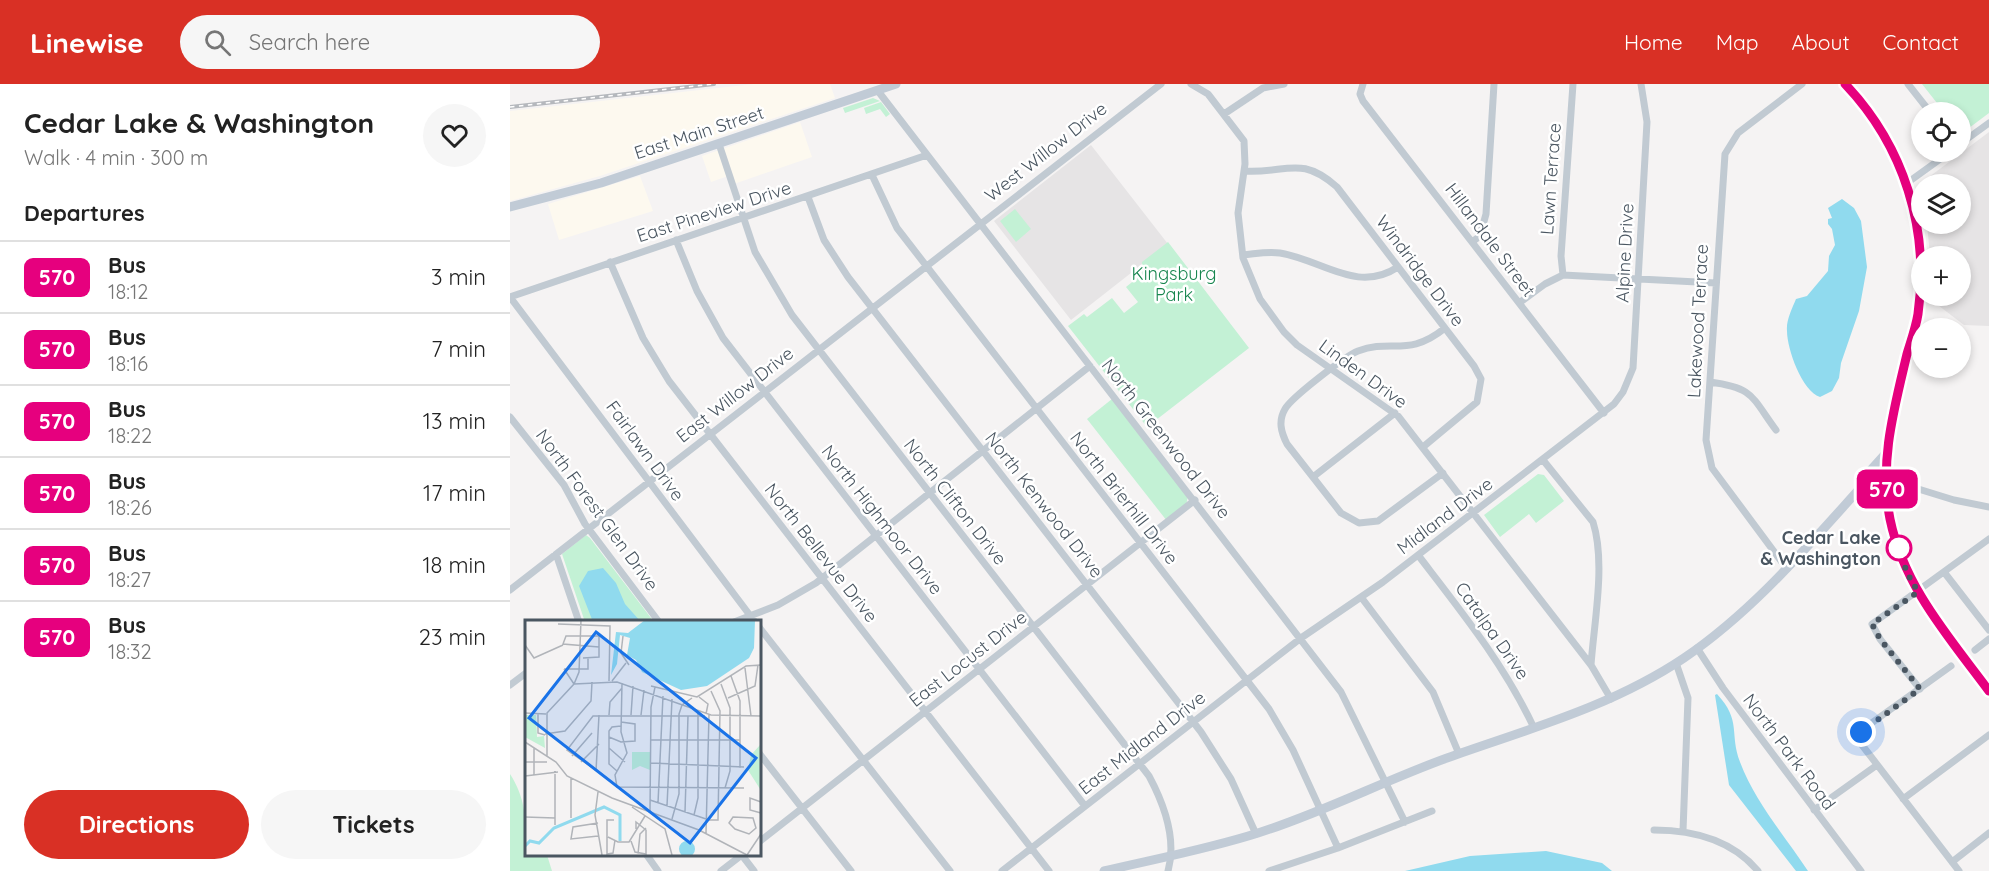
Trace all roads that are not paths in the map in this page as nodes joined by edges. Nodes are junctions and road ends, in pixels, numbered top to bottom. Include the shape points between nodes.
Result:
1 (897, 84) edge
2 (1161, 84) edge
3 (1191, 84) edge
4 (1284, 84) edge
5 (1363, 84) edge
6 (1494, 84) edge
7 (1573, 84) edge
8 (1802, 84) edge
9 (1845, 84) edge
10 (1908, 84) edge
11 (1641, 85) edge
12 (1264, 86) edge
13 (878, 91) junction
14 (1922, 102) edge
15 (1224, 114) junction
16 (1989, 123) edge
17 (1971, 136) edge
18 (718, 144) junction
19 (927, 155) junction
20 (1936, 162) edge
21 (1244, 171) junction
22 (872, 175) junction
23 (1907, 183) junction
24 (808, 197) junction
25 (510, 207) edge
26 (744, 218) junction
27 (980, 224) junction
28 (676, 240) junction
29 (1472, 242) junction
30 (1243, 255) junction
31 (610, 262) junction
32 (926, 266) junction
33 (1398, 267) junction
34 (1563, 275) junction
35 (1639, 279) junction
36 (1716, 283) junction
37 (510, 297) edge
38 (1519, 303) junction
39 (874, 308) junction
40 (1445, 328) junction
41 (818, 349) junction
42 (1090, 366) junction
43 (1332, 369) junction
44 (1710, 382) junction
45 (764, 392) junction
46 (1036, 409) junction
47 (1395, 413) junction
48 (1604, 413) junction
49 (510, 417) edge
50 (1776, 430) dead end
51 (710, 434) junction
52 (1423, 447) junction
53 (983, 451) junction
54 (1887, 452) junction
55 (1543, 460) junction
56 (1443, 472) junction
57 (1313, 477) junction
58 (1886, 479) junction
59 (648, 482) junction
60 (1862, 486) junction
61 (930, 493) junction
62 (1195, 500) junction
63 (1989, 507) edge
64 (1474, 513) junction
65 (588, 529) junction
66 (876, 537) junction
67 (1989, 539) edge
68 (1140, 544) junction
69 (555, 554) junction
70 (1418, 555) junction
71 (1787, 569) junction
72 (1944, 572) junction
73 (821, 578) junction
74 (1087, 585) junction
75 (510, 590) edge
76 (1918, 592) junction
77 (1361, 597) junction
78 (753, 619) edge
79 (578, 620) edge
80 (657, 620) edge
81 (1034, 627) junction
82 (760, 628) edge
83 (1989, 630) edge
84 (1301, 638) junction
85 (1989, 639) edge
86 (1697, 648) junction
87 (1975, 650) dead end
88 (1676, 663) junction
89 (1591, 665) junction
90 (1951, 666) dead end
91 (979, 670) junction
92 (525, 674) edge
93 (1246, 681) junction
94 (510, 686) edge
95 (1920, 689) junction
96 (1989, 691) edge
97 (1611, 699) junction
98 (925, 712) junction
99 (1193, 722) junction
100 (1534, 728) junction
101 (1989, 735) edge
102 (760, 754) edge
103 (1459, 754) junction
104 (863, 760) junction
105 (1140, 764) junction
106 (1877, 765) junction
107 (1385, 780) junction
108 (1903, 799) junction
109 (1085, 806) junction
110 (802, 808) junction
111 (1320, 809) junction
112 (1814, 810) junction
113 (1432, 811) dead end
114 (1405, 822) junction
115 (1654, 830) dead end
116 (1683, 831) junction
117 (1989, 833) edge
118 (1256, 834) junction
119 (760, 841) edge
120 (1032, 848) junction
121 (1338, 848) junction
122 (1170, 855) junction
123 (647, 856) edge
124 (741, 856) edge
125 (743, 856) edge
126 (1952, 862) junction
127 (658, 871) edge
128 (721, 871) edge
129 (754, 871) edge
130 (850, 871) edge
131 (950, 871) edge
132 (1002, 871) edge
133 (1049, 871) edge
134 (1104, 871) edge
135 (1168, 871) edge
136 (1269, 871) edge
137 (1758, 871) edge
138 (1861, 871) edge
139 (1959, 871) edge

1 - 13 main road, East Main Street
2 - 27 street, West Willow Drive
3 - 15 street, Linden Drive via 1208,94
4 - 12 street
5 - 29 street, Hillandale Street via 1363,101
6 - 29 street via 1486,214 1480,236
7 - 34 street, Lawn Terrace
8 - 36 street, Lakewood Terrace via 1738,133 1725,154
9 - 23 main road via 1875,121
10 - 14 street
11 - 35 street, Alpine Drive via 1647,122
12 - 15 street
13 - 18 main road, East Main Street
13 - 19 street, North Greenwood Drive
15 - 21 street, Linden Drive via 1244,141
16 - 17 street
18 - 25 main road, East Main Street via 601,183
18 - 26 street, North Clifton Drive
19 - 22 street, East Pineview Drive
19 - 27 street, North Greenwood Drive
20 - 23 street
21 - 30 street, Linden Drive via 1238,213
21 - 33 street, Windridge Drive via 1301,166 1326,178
22 - 24 street, East Pineview Drive
22 - 32 street, North Brierhill Drive via 897,228
23 - 54 main road via 1920,239 1918,315 1893,409
24 - 26 street, East Pineview Drive
24 - 39 street, North Kenwood Drive via 824,240
26 - 28 street, East Pineview Drive
26 - 41 street, North Clifton Drive via 768,276
27 - 32 street, East Willow Drive
27 - 42 street, North Greenwood Drive
28 - 31 street, East Pineview Drive
28 - 45 street, North Highmoor Drive via 723,338
29 - 38 street, Hillandale Street
30 - 33 street via 1280,253 1368,279 1386,276
30 - 43 street, Linden Drive via 1260,299 1273,318 1297,345
31 - 37 street, East Pineview Drive
31 - 51 street, North Bellevue Drive via 654,359
32 - 39 street, East Willow Drive
32 - 46 street, North Brierhill Drive
33 - 40 street, Windridge Drive
34 - 35 street
34 - 38 street
35 - 36 street
35 - 48 street, Alpine Drive via 1633,368 1623,392
36 - 44 street, Lakewood Terrace
37 - 59 street, Fairlawn Drive
38 - 48 street, Hillandale Street
39 - 41 street, East Willow Drive
39 - 53 street, North Kenwood Drive
40 - 43 street via 1414,346 1356,352
40 - 52 street, Windridge Drive via 1474,366 1481,379 1481,392 1471,409
41 - 45 street, East Willow Drive
41 - 61 street, North Clifton Drive
42 - 46 street
42 - 62 street, North Greenwood Drive
43 - 47 street, Linden Drive
43 - 57 street via 1289,402 1281,421 1287,444
44 - 50 street via 1745,390
44 - 71 street, Lakewood Terrace via 1706,440 1712,468
45 - 51 street, East Willow Drive
45 - 66 street, North Highmoor Drive
46 - 53 street
46 - 68 street, North Brierhill Drive
47 - 52 street, Linden Drive
47 - 57 street
48 - 55 street, Midland Drive
49 - 65 street, North Forest Glen Drive via 564,484
51 - 59 street, East Willow Drive
51 - 73 street, North Bellevue Drive
52 - 56 street, Linden Drive
53 - 61 street
53 - 74 street, North Kenwood Drive
54 - 58 main road
54 - 60 main road
55 - 64 street, Midland Drive
55 - 89 street via 1593,522 1597,535
56 - 57 street via 1387,516 1369,524 1348,519
56 - 64 street, Linden Drive
58 - 60 main road
58 - 63 street
58 - 76 main road via 1890,520 1907,573
59 - 65 street, East Willow Drive
59 - 78 street, Fairlawn Drive
60 - 71 main road
61 - 66 street
61 - 81 street, North Clifton Drive
62 - 68 street, East Locust Drive
62 - 84 street, North Greenwood Drive
64 - 70 street, Midland Drive
64 - 89 street, Linden Drive
65 - 69 street, East Willow Drive
65 - 80 street, North Forest Glen Drive
66 - 73 street
66 - 91 street, North Highmoor Drive
67 - 72 street
68 - 74 street, East Locust Drive
68 - 93 street, North Brierhill Drive
69 - 75 street, East Willow Drive
69 - 79 street
70 - 77 street, Midland Drive
70 - 100 street, Catalpa Drive via 1499,662
71 - 86 main road via 1758,599
72 - 76 street
72 - 83 street
73 - 78 street
73 - 98 street, North Bellevue Drive
74 - 81 street, East Locust Drive
74 - 99 street, North Kenwood Drive
76 - 95 street via 1872,624
76 - 96 main road
77 - 84 street, Midland Drive
77 - 103 street via 1433,692
81 - 91 street, East Locust Drive
81 - 105 street, North Clifton Drive
82 - 104 street
84 - 93 street, East Midland Drive
84 - 107 street, North Greenwood Drive via 1341,692
85 - 87 street
86 - 88 main road
86 - 112 street, North Park Road
88 - 97 main road
88 - 116 street via 1688,698
89 - 97 street, Linden Drive
90 - 95 street
91 - 98 street, East Locust Drive
91 - 109 street, North Highmoor Drive
92 - 94 street
93 - 99 street, East Midland Drive
93 - 111 street, North Brierhill Drive via 1284,734
95 - 106 street via 1859,736
97 - 100 main road
98 - 104 street, East Locust Drive
98 - 120 street, North Bellevue Drive
99 - 105 street, East Midland Drive
99 - 118 street, North Kenwood Drive via 1231,779
100 - 103 main road
101 - 108 street
102 - 110 street
103 - 107 main road
104 - 110 street, East Locust Drive
104 - 131 street
105 - 109 street, East Midland Drive
105 - 122 street, North Clifton Drive via 1160,796 1171,842
106 - 108 street
106 - 112 street
107 - 111 main road
107 - 114 street, North Greenwood Drive
108 - 126 street
109 - 120 street, East Midland Drive
110 - 119 street, East Locust Drive
110 - 130 street
111 - 118 main road
111 - 121 street, North Brierhill Drive
112 - 138 street, North Park Road
113 - 114 street
114 - 121 street
115 - 116 street
116 - 137 street via 1719,842
117 - 126 street
118 - 122 main road
120 - 132 street, East Midland Drive
120 - 133 street, North Bellevue Drive
121 - 136 street
122 - 134 main road
122 - 135 street, North Clifton Drive
123 - 127 street
124 - 128 street
125 - 129 street
126 - 139 street

